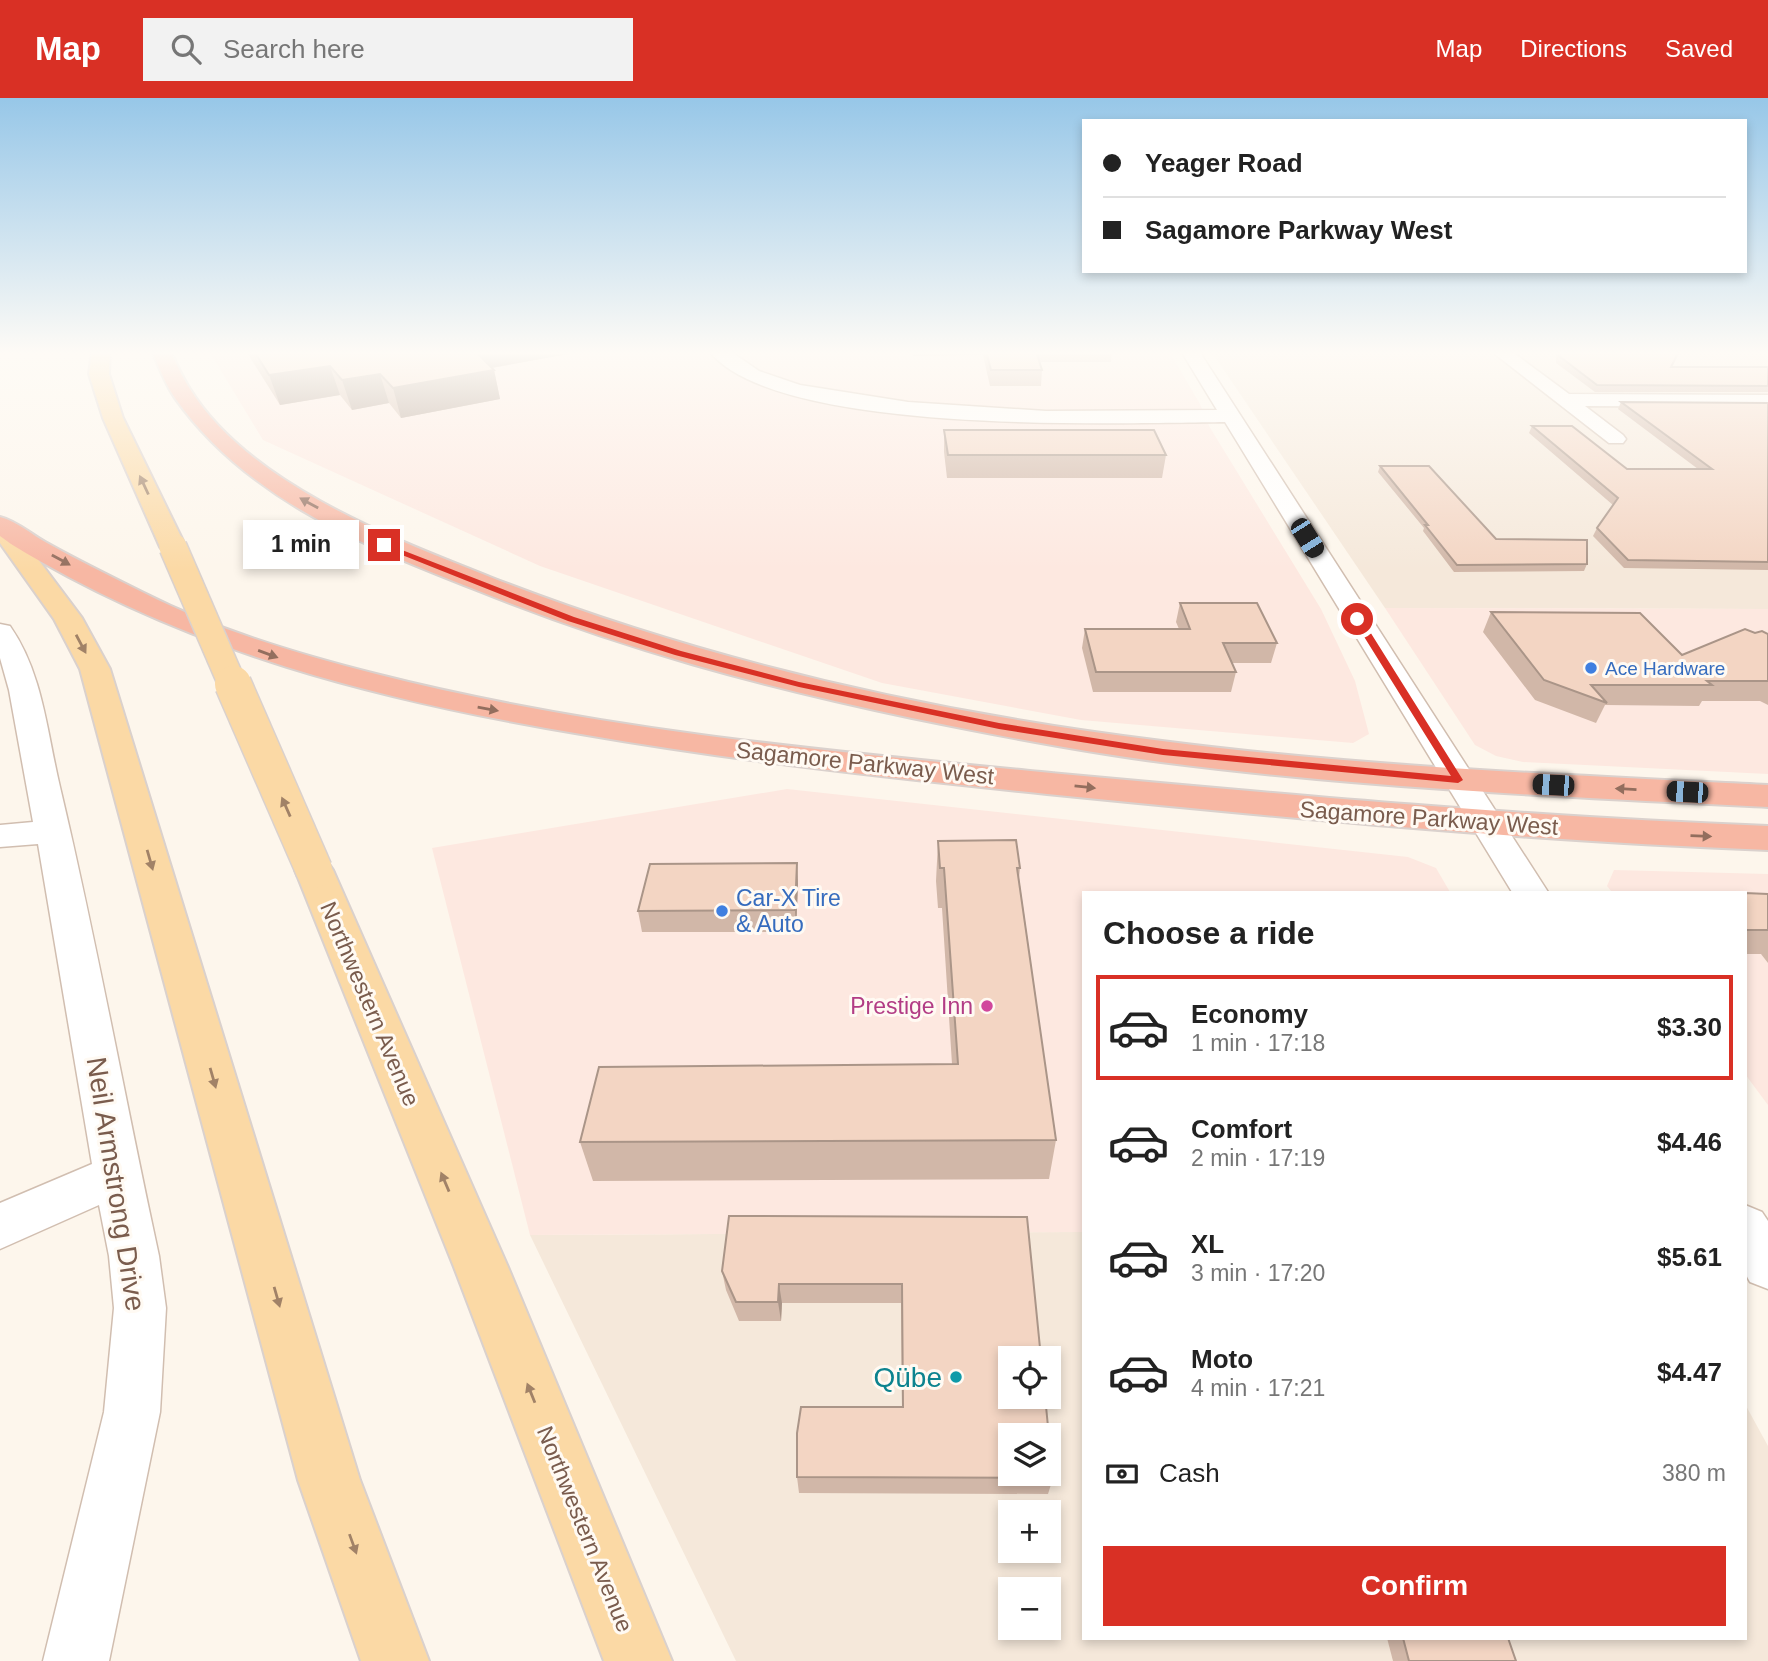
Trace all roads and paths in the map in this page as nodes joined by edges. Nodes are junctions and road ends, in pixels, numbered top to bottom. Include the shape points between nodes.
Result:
1 (116, 424) edge
2 (208, 424) edge
3 (1236, 424) edge
4 (1596, 424) edge
5 (1616, 439) dead end
6 (1, 526) edge
7 (0, 632) edge
8 (1458, 780) junction
9 (1768, 796) edge
10 (1487, 824) junction
11 (54, 831) junction
12 (0, 836) edge
13 (1768, 838) edge
14 (1529, 891) edge
15 (117, 1175) junction
16 (0, 1226) edge
17 (1747, 1231) edge
18 (1768, 1265) edge
19 (76, 1661) edge
20 (395, 1661) edge
21 (638, 1661) edge

21 -> 1 main road, Northwestern Avenue, bridge via 481,1267 314,870
8 -> 2 highway, Sagamore Parkway West via 1163,752 999,726 799,685 678,653 571,619 384,545 290,493 237,456
3 - 8 street
4 - 5 street
6 -> 10 highway, Sagamore Parkway West via 173,619 277,657 439,700 661,739 838,763
6 -> 20 main road via 68,618 95,669 329,1480
7 - 11 street, Neil Armstrong Drive via 9,643 19,678
9 -> 8 highway, Sagamore Parkway West
8 - 10 street
10 -> 13 highway, Sagamore Parkway West
10 - 14 street
11 - 12 street
11 - 15 street, Neil Armstrong Drive
15 - 16 street
15 - 19 street, Neil Armstrong Drive via 134,1256 140,1308 138,1348 132,1412
17 - 18 street

